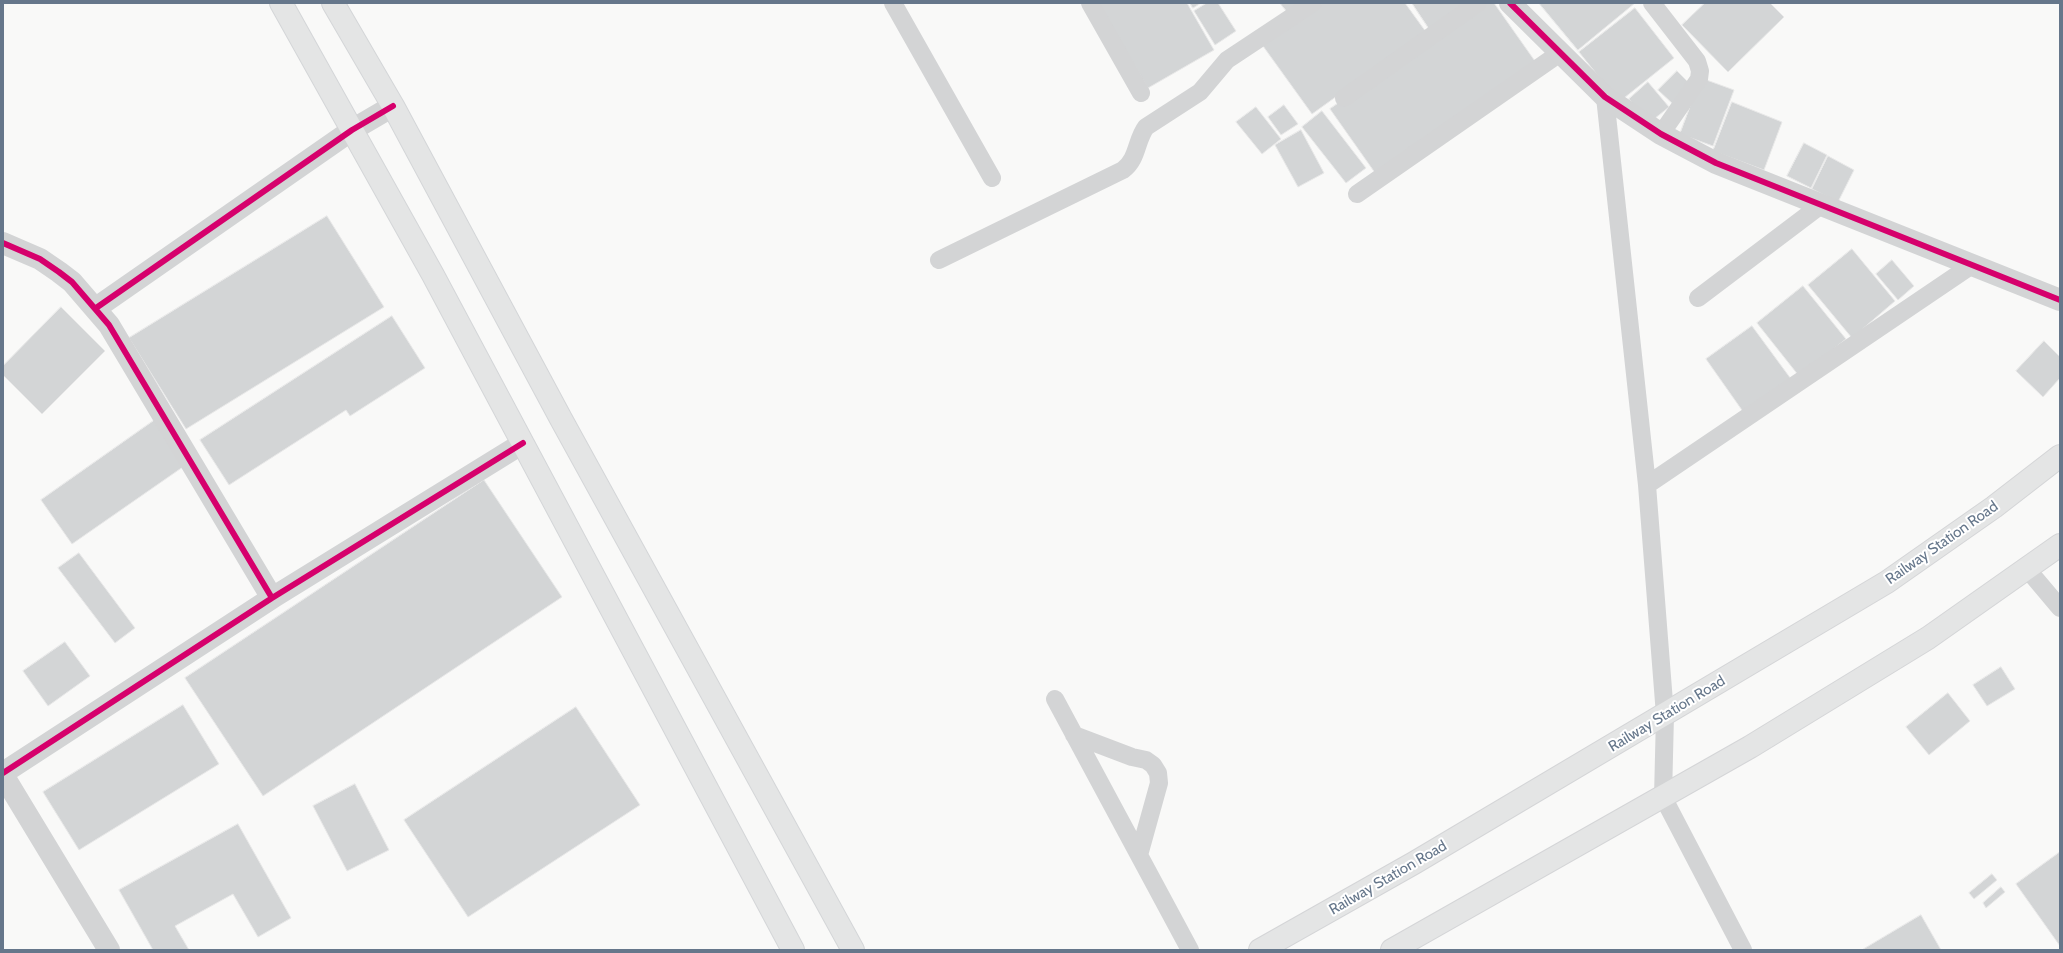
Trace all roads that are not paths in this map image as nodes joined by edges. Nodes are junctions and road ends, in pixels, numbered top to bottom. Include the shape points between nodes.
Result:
1 (281, 3) edge
2 (333, 3) edge
3 (893, 3) edge
4 (1090, 3) edge
5 (1313, 3) edge
6 (1478, 3) edge
7 (1510, 3) edge
8 (1652, 3) edge
9 (1560, 53) junction
10 (1141, 93) dead end
11 (1605, 97) junction
12 (1344, 98) dead end
13 (393, 106) junction
14 (352, 130) junction
15 (1661, 134) junction
16 (992, 178) dead end
17 (1357, 194) dead end
18 (1821, 205) junction
19 (3, 243) edge
20 (939, 260) dead end
21 (1972, 265) junction
22 (1698, 298) dead end
23 (2060, 300) edge
24 (96, 308) junction
25 (523, 443) junction
26 (2060, 456) edge
27 (1647, 485) junction
28 (2060, 545) edge
29 (2028, 570) junction
30 (272, 598) junction
31 (2060, 608) edge
32 (1055, 699) dead end
33 (1665, 716) junction
34 (1074, 736) junction
35 (3, 774) edge
36 (1663, 797) junction
37 (1139, 856) junction
38 (109, 950) edge
39 (793, 950) edge
40 (853, 950) edge
41 (1190, 950) edge
42 (1260, 950) edge
43 (1392, 950) edge
44 (1743, 950) edge

1 - 14 main road
2 - 13 main road
3 - 16 lane
4 - 10 lane
5 - 20 lane via 1227,60 1200,92 1146,127 1130,165 1123,170
6 - 12 lane
7 - 9 street
8 - 15 lane via 1691,53 1700,71 1699,79
9 - 11 street
9 - 17 lane
11 - 15 street
11 - 27 lane
13 - 14 street
13 - 40 main road via 561,419
14 - 24 street
14 - 25 main road
15 - 18 street via 1716,163
18 - 21 street
18 - 22 lane
19 - 24 street via 40,259 59,272
21 - 23 street
21 - 27 lane
24 - 30 street via 122,346
25 - 30 street
25 - 39 main road
26 - 33 main road, Railway Station Road via 1994,507 1887,582
27 - 33 lane
28 - 29 main road
29 - 31 lane
29 - 36 main road via 1928,638
30 - 35 street
32 - 34 lane
33 - 36 lane
33 - 42 main road, Railway Station Road
34 - 37 lane
34 - 37 lane via 1146,760 1158,773 1159,783
35 - 38 street
36 - 43 main road via 1651,801
36 - 44 lane
37 - 41 lane

